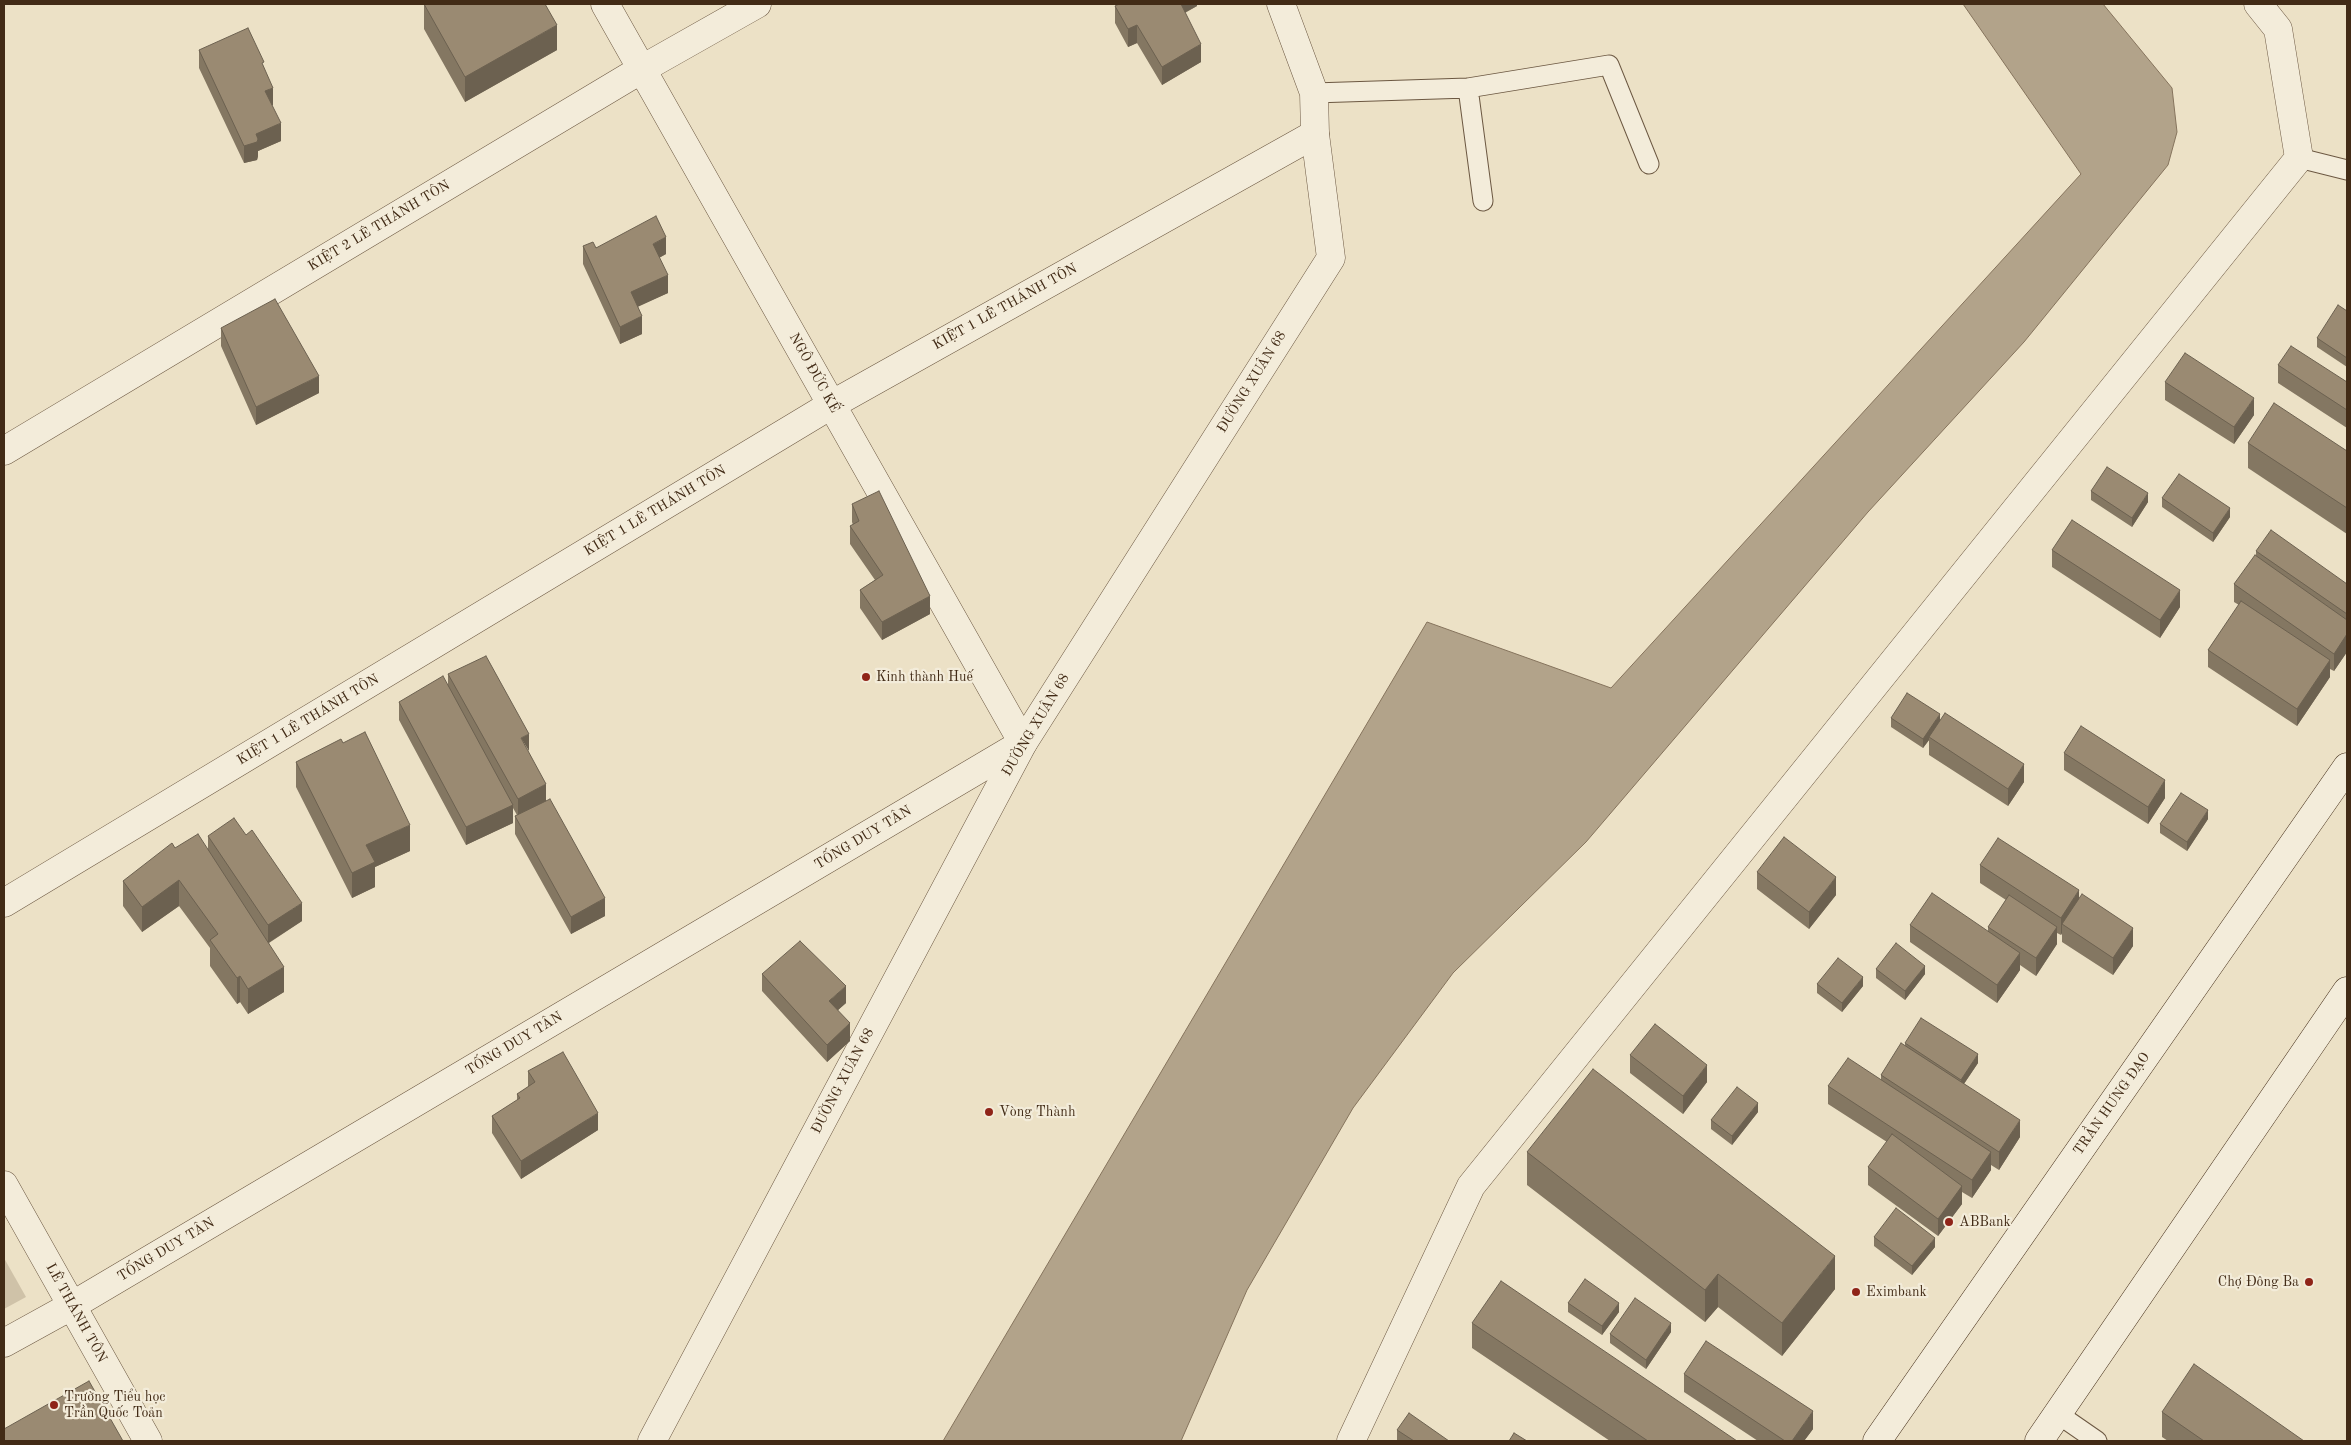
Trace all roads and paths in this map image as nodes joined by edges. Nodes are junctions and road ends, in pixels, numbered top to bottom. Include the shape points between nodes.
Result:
1 (605, 4) edge
2 (757, 4) edge
3 (1281, 4) edge
4 (2258, 4) edge
5 (642, 69) junction
6 (1468, 88) junction
7 (1314, 93) junction
8 (1315, 134) junction
9 (2299, 158) junction
10 (1649, 164) dead end
11 (2347, 170) edge
12 (1483, 201) dead end
13 (832, 404) junction
14 (4, 451) edge
15 (1023, 743) junction
16 (2347, 767) edge
17 (4, 903) edge
18 (2347, 992) edge
19 (4, 1185) edge
20 (73, 1305) junction
21 (4, 1343) edge
22 (2058, 1414) junction
23 (148, 1441) edge
24 (652, 1441) edge
25 (1351, 1441) edge
26 (1877, 1441) edge
27 (2039, 1441) edge
28 (2097, 1441) edge

1 - 5 street, NGÔ ĐỨC KẾ
2 - 5 street, KIỆT 2 LÊ THÁNH TÔN
3 - 7 street, ĐƯỜNG XUÂN 68
4 - 9 street via 2278,29
5 - 13 street, NGÔ ĐỨC KẾ
5 - 14 street, KIỆT 2 LÊ THÁNH TÔN
6 - 7 lane
6 - 10 lane via 1609,65
6 - 12 lane
7 - 8 street, ĐƯỜNG XUÂN 68
8 - 13 street, KIỆT 1 LÊ THÁNH TÔN
8 - 15 street, ĐƯỜNG XUÂN 68 via 1331,258
9 - 11 lane
9 - 25 street via 1470,1186
13 - 15 street, NGÔ ĐỨC KẾ
13 - 17 street, KIỆT 1 LÊ THÁNH TÔN
15 - 20 street, TỐNG DUY TÂN
15 - 24 street, ĐƯỜNG XUÂN 68
16 - 26 street, TRẦN HƯNG ĐẠO
18 - 22 street
19 - 20 street, LÊ THÁNH TÔN
20 - 21 street, TỐNG DUY TÂN
20 - 23 street, LÊ THÁNH TÔN
22 - 27 street
22 - 28 lane

